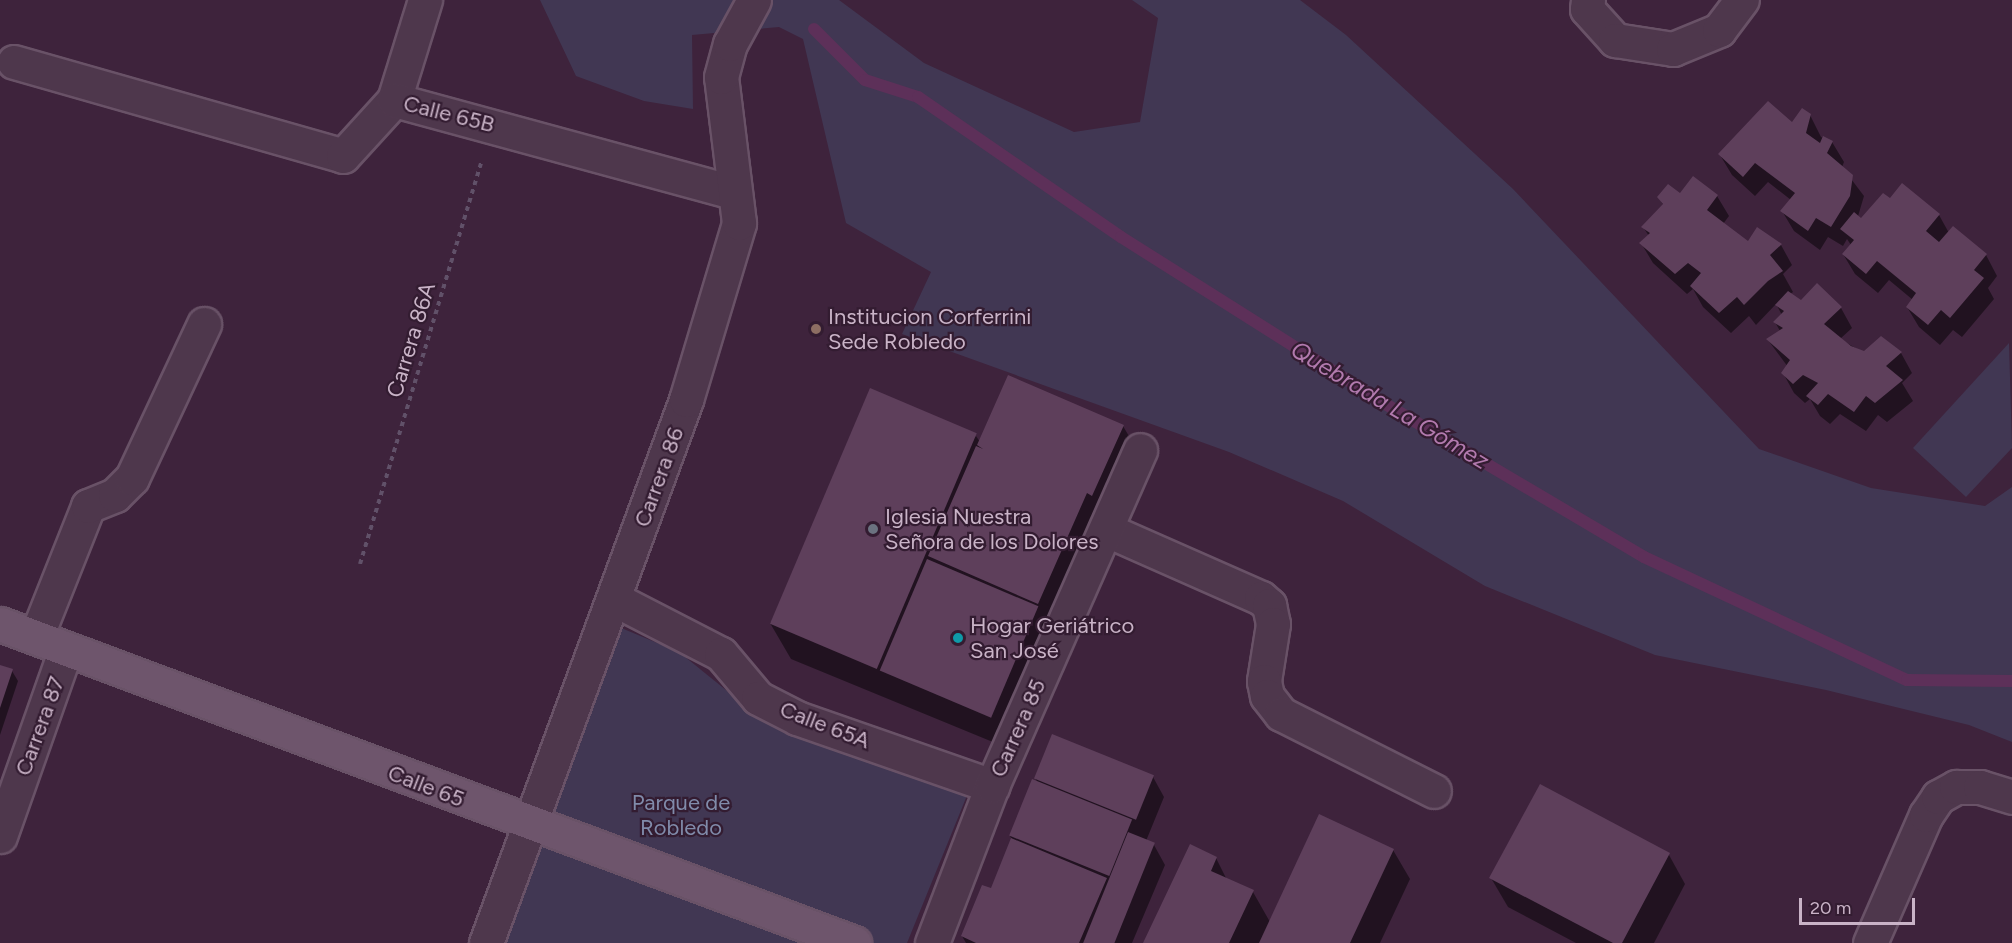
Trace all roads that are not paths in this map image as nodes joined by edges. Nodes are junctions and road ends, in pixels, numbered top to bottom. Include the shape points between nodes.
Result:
1 (424, 0) edge
2 (754, 0) edge
3 (1588, 0) edge
4 (1742, 0) edge
5 (14, 62) dead end
6 (394, 100) junction
7 (733, 192) junction
8 (204, 324) dead end
9 (1140, 450) dead end
10 (1107, 530) junction
11 (614, 599) junction
12 (0, 624) edge
13 (36, 637) junction
14 (66, 649) junction
15 (992, 786) junction
16 (1434, 791) dead end
17 (2012, 797) edge
18 (528, 824) junction
19 (0, 837) edge
20 (486, 943) edge
21 (854, 943) edge
22 (932, 943) edge
23 (1870, 943) edge

1 - 6 street
2 - 7 street, Carrera 86 via 730,44 721,77
3 - 4 street via 1587,9 1615,40 1672,49 1719,30
5 - 6 street, Calle 65B via 343,156
6 - 7 street, Calle 65B
7 - 11 street, Carrera 86 via 738,223 735,234 686,400
8 - 13 street via 132,478 115,495 88,506
9 - 10 street, Carrera 85
10 - 15 street, Carrera 85
10 - 16 street via 1261,598 1269,605 1273,624 1264,681 1267,696 1281,714
11 - 15 street, Calle 65A via 721,654 758,698 797,718
11 - 18 street, Carrera 86
12 - 13 main road, Calle 65
13 - 14 main road, Calle 65
14 - 18 main road, Calle 65
14 - 19 street, Carrera 87
15 - 22 street, Carrera 85
17 - 23 street via 1980,787 1956,787 1938,797 1926,815
18 - 20 street, Carrera 86
18 - 21 main road, Calle 65

